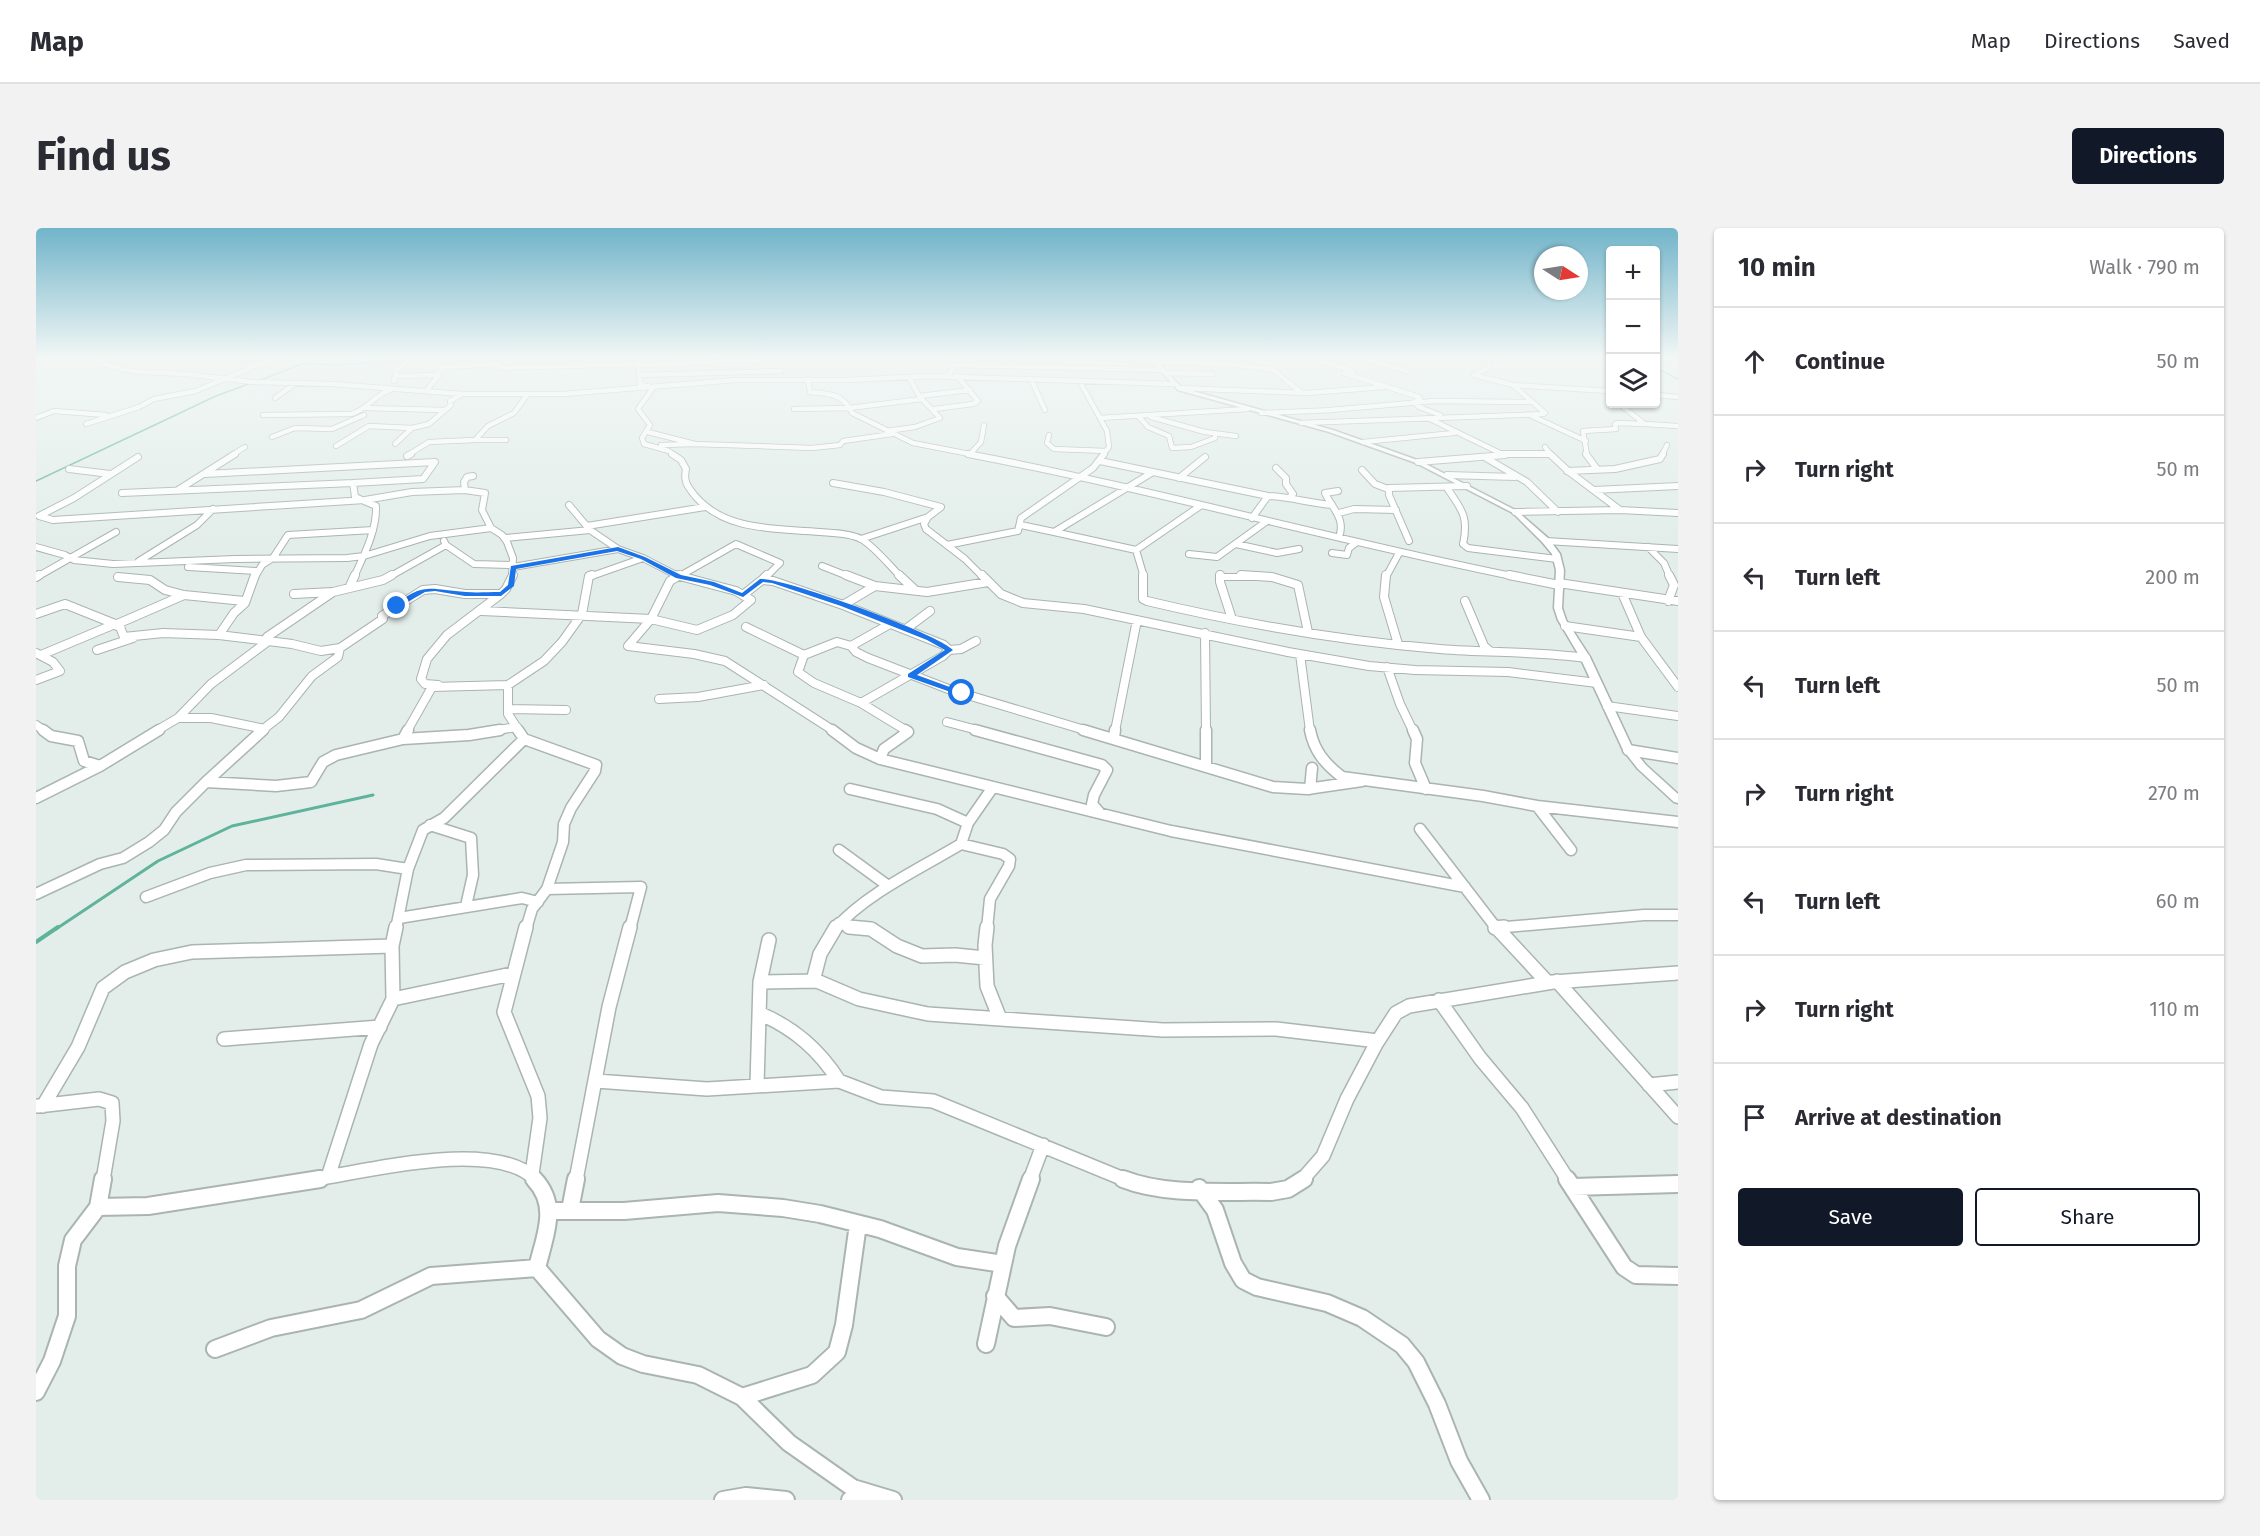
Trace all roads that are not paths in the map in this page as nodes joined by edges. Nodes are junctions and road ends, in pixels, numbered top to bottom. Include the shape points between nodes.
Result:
1 (101, 418) edge
2 (356, 418) edge
3 (435, 418) edge
4 (504, 418) edge
5 (645, 418) edge
6 (863, 418) edge
7 (939, 418) edge
8 (1100, 418) edge
9 (1140, 418) edge
10 (1157, 418) edge
11 (1282, 418) edge
12 (1355, 418) edge
13 (1397, 418) edge
14 (1431, 418) edge
15 (1536, 418) edge
16 (1638, 418) edge
17 (1360, 420) junction
18 (1301, 423) junction
19 (86, 424) dead end
20 (1646, 424) junction
21 (984, 425) dead end
22 (1678, 426) edge
23 (412, 428) junction
24 (648, 432) junction
25 (890, 432) junction
26 (1457, 432) junction
27 (1215, 434) junction
28 (1049, 435) dead end
29 (272, 436) dead end
30 (1236, 436) dead end
31 (475, 440) junction
32 (506, 440) dead end
33 (1586, 441) junction
34 (1363, 442) junction
35 (394, 444) dead end
36 (695, 444) junction
37 (650, 445) junction
38 (1667, 445) dead end
39 (336, 446) dead end
40 (245, 447) dead end
41 (1545, 447) dead end
42 (1106, 451) junction
43 (970, 454) junction
44 (1504, 454) junction
45 (1548, 454) junction
46 (408, 456) dead end
47 (138, 457) dead end
48 (1205, 457) dead end
49 (1486, 457) junction
50 (1100, 461) junction
51 (1418, 462) junction
52 (1276, 468) dead end
53 (69, 469) dead end
54 (1362, 470) dead end
55 (1597, 470) junction
56 (1567, 471) junction
57 (1153, 472) junction
58 (111, 474) junction
59 (204, 474) junction
60 (473, 476) dead end
61 (1446, 476) junction
62 (1082, 478) junction
63 (1179, 478) junction
64 (1518, 478) junction
65 (353, 483) junction
66 (833, 483) dead end
67 (1467, 486) junction
68 (1678, 486) edge
69 (1448, 488) junction
70 (1127, 489) junction
71 (1388, 489) junction
72 (177, 490) junction
73 (465, 490) junction
74 (1594, 490) junction
75 (1338, 491) dead end
76 (122, 493) dead end
77 (1268, 496) junction
78 (1290, 497) junction
79 (365, 500) junction
80 (568, 505) dead end
81 (1200, 506) junction
82 (705, 507) junction
83 (213, 509) junction
84 (1338, 509) junction
85 (1395, 510) junction
86 (1620, 510) junction
87 (1515, 512) junction
88 (1558, 512) junction
89 (1678, 513) edge
90 (928, 518) junction
91 (1252, 518) junction
92 (1267, 520) junction
93 (1021, 525) junction
94 (491, 528) junction
95 (589, 528) junction
96 (373, 530) junction
97 (116, 532) dead end
98 (1054, 532) junction
99 (441, 535) junction
100 (1339, 537) junction
101 (505, 538) junction
102 (861, 539) junction
103 (1409, 541) dead end
104 (1546, 541) junction
105 (1357, 542) junction
106 (1236, 544) junction
107 (946, 545) junction
108 (446, 546) junction
109 (1648, 547) junction
110 (36, 548) edge
111 (618, 549) junction
112 (1299, 549) dead end
113 (1678, 549) edge
114 (1136, 550) junction
115 (1332, 553) dead end
116 (1400, 553) junction
117 (1189, 554) dead end
118 (364, 556) junction
119 (1208, 557) junction
120 (71, 558) junction
121 (273, 558) junction
122 (643, 558) junction
123 (1557, 559) junction
124 (139, 561) junction
125 (161, 563) junction
126 (513, 566) junction
127 (822, 566) dead end
128 (257, 571) junction
129 (678, 576) junction
130 (36, 577) edge
131 (118, 577) dead end
132 (1219, 577) junction
133 (762, 580) junction
134 (988, 582) junction
135 (1559, 584) junction
136 (350, 586) junction
137 (875, 586) junction
138 (914, 589) junction
139 (333, 592) junction
140 (1622, 593) junction
141 (294, 594) dead end
142 (501, 594) junction
143 (184, 595) junction
144 (743, 595) junction
145 (244, 601) junction
146 (1465, 601) dead end
147 (1668, 601) junction
148 (1678, 602) edge
149 (843, 604) junction
150 (481, 611) junction
151 (930, 611) dead end
152 (36, 614) edge
153 (1201, 614) junction
154 (582, 615) junction
155 (1193, 618) dead end
156 (1232, 618) junction
157 (651, 619) junction
158 (1137, 620) junction
159 (115, 624) junction
160 (890, 624) junction
161 (1565, 626) junction
162 (746, 627) dead end
163 (906, 629) junction
164 (1308, 632) junction
165 (1205, 633) junction
166 (219, 635) junction
167 (136, 637) junction
168 (1641, 637) junction
169 (976, 641) dead end
170 (267, 642) junction
171 (1398, 644) junction
172 (851, 646) junction
173 (340, 648) junction
174 (98, 650) dead end
175 (949, 650) junction
176 (1490, 651) junction
177 (38, 654) edge
178 (1300, 654) junction
179 (804, 655) junction
180 (1586, 658) junction
181 (1388, 667) junction
182 (911, 675) junction
183 (36, 680) edge
184 (1597, 683) junction
185 (438, 685) junction
186 (508, 685) junction
187 (764, 685) junction
188 (1678, 687) edge
189 (659, 699) dead end
190 (861, 703) junction
191 (1607, 706) junction
192 (508, 709) junction
193 (566, 710) dead end
194 (1678, 716) edge
195 (178, 718) junction
196 (947, 722) dead end
197 (36, 725) edge
198 (517, 727) junction
199 (265, 729) junction
200 (402, 738) junction
201 (1114, 738) junction
202 (524, 739) junction
203 (1628, 750) junction
204 (1678, 758) edge
205 (880, 759) junction
206 (100, 766) junction
207 (1206, 766) junction
208 (1312, 768) dead end
209 (1362, 781) junction
210 (206, 782) junction
211 (993, 787) junction
212 (850, 789) dead end
213 (1310, 789) junction
214 (1426, 789) junction
215 (36, 798) edge
216 (1678, 800) edge
217 (1537, 806) junction
218 (1099, 812) junction
219 (1678, 822) edge
220 (968, 823) junction
221 (430, 825) junction
222 (1420, 829) dead end
223 (961, 844) junction
224 (839, 850) dead end
225 (1571, 850) dead end
226 (408, 869) junction
227 (887, 885) junction
228 (1465, 887) junction
229 (547, 889) junction
230 (36, 894) edge
231 (146, 897) dead end
232 (538, 902) junction
233 (466, 906) junction
234 (1678, 915) edge
235 (399, 918) junction
236 (839, 923) junction
237 (1495, 928) junction
238 (769, 940) dead end
239 (392, 946) junction
240 (985, 958) junction
241 (512, 974) junction
242 (1676, 975) edge
243 (813, 981) junction
244 (760, 982) junction
245 (1552, 982) junction
246 (393, 999) junction
247 (1439, 1000) junction
248 (761, 1014) junction
249 (1000, 1019) junction
250 (380, 1027) junction
251 (224, 1040) dead end
252 (1378, 1041) junction
253 (596, 1081) junction
254 (839, 1081) junction
255 (1678, 1082) edge
256 (757, 1085) junction
257 (1650, 1085) junction
258 (39, 1106) edge
259 (1678, 1117) edge
260 (1043, 1145) junction
261 (532, 1174) junction
262 (327, 1178) junction
263 (1678, 1184) edge
264 (1572, 1186) junction
265 (1199, 1188) junction
266 (98, 1206) junction
267 (570, 1210) junction
268 (551, 1211) junction
269 (858, 1224) junction
270 (1003, 1264) junction
271 (537, 1268) junction
272 (1678, 1276) edge
273 (998, 1305) junction
274 (1106, 1327) dead end
275 (986, 1344) dead end
276 (215, 1349) dead end
277 (36, 1392) edge
278 (742, 1398) junction
279 (888, 1499) edge
280 (723, 1500) edge
281 (786, 1500) edge
282 (850, 1500) edge
283 (1481, 1500) edge

1 - 19 street
2 - 29 street via 332,429 295,429
3 - 23 street
4 - 31 street
5 - 24 street via 650,425
6 - 25 street
7 - 25 street
8 - 42 street via 1108,434
9 - 27 street via 1148,427 1169,436 1172,448 1191,447 1215,438
10 - 27 street
11 - 18 street
12 - 17 street
13 - 17 street
14 - 26 street
15 - 33 street
16 - 20 street
17 - 18 street
18 - 34 street
20 - 22 street
20 - 33 street via 1617,423 1616,429 1586,430
21 - 43 street via 981,442
23 - 35 street
23 - 39 street via 369,426
24 - 36 street
24 - 37 street via 642,438 644,444
25 - 36 street via 812,448
25 - 43 street via 913,443
26 - 34 street
26 - 44 street
27 - 30 street
28 - 42 street via 1047,443 1054,449
31 - 32 street
31 - 46 street via 429,442
33 - 55 street via 1586,453
34 - 51 street
36 - 37 street
37 - 82 street via 669,450 681,460 688,489
38 - 55 street via 1660,459
40 - 59 street
41 - 45 street
42 - 50 street
43 - 62 street
44 - 45 street
44 - 49 street
45 - 56 street
47 - 58 street
48 - 63 street
49 - 51 street
49 - 64 street
50 - 57 street
50 - 62 street
51 - 61 street
52 - 78 street via 1286,478 1293,494
53 - 58 street
54 - 71 street via 1375,484
55 - 56 street
56 - 74 street
57 - 63 street
57 - 70 street
58 - 83 street via 39,516 53,520
59 - 65 street via 435,462 423,479
59 - 72 street
60 - 73 street via 464,482
61 - 64 street
61 - 67 street
62 - 70 street
62 - 93 street via 1024,515
63 - 77 street
64 - 88 street
65 - 72 street
65 - 79 street via 356,497
66 - 90 street via 941,507
67 - 69 street
67 - 87 street
68 - 74 street
69 - 71 street
69 - 123 street via 1464,512 1467,527 1463,544 1468,548
70 - 81 street
70 - 98 street
71 - 85 street
72 - 76 street
73 - 79 street via 412,492
73 - 94 street via 484,493 480,507
74 - 86 street
75 - 84 street via 1325,493
77 - 78 street
77 - 91 street
78 - 84 street
79 - 83 street
79 - 96 street via 376,506
80 - 95 street
81 - 91 street
81 - 114 street
82 - 95 street
82 - 102 street via 748,526
83 - 124 street via 194,527
84 - 85 street
84 - 100 street via 1343,528
85 - 103 street
86 - 88 street
86 - 89 street
87 - 88 street
87 - 104 street
90 - 102 street
90 - 107 street via 926,529
91 - 92 street
92 - 100 street
92 - 106 street
93 - 98 street
93 - 107 street via 1018,531
94 - 99 street
94 - 101 street
95 - 101 street
95 - 111 street
96 - 118 street
96 - 121 street via 288,535
97 - 120 street
98 - 114 street
99 - 108 street
99 - 118 street
100 - 105 street
101 - 126 street
102 - 138 street
104 - 109 street
104 - 123 street
105 - 115 street via 1347,555
105 - 116 street
106 - 112 street via 1277,553
106 - 119 street via 1216,557
107 - 134 street
108 - 126 street via 474,564
108 - 136 street via 383,580
109 - 113 street
109 - 147 street via 1664,563 1674,585
110 - 120 street
111 - 122 street
111 - 126 street
114 - 153 street via 1144,578 1143,599
116 - 135 street
116 - 171 street via 1383,580 1384,598
117 - 119 street
118 - 121 street
118 - 136 street
119 - 132 street
120 - 124 street via 102,563
120 - 130 street
121 - 125 street
121 - 128 street
122 - 129 street
122 - 154 street via 589,576
123 - 135 street
124 - 125 street
125 - 128 street
126 - 142 street via 511,586
127 - 137 street
128 - 145 street
129 - 133 street via 736,544 780,563
129 - 144 street
129 - 157 street via 670,581
131 - 143 street via 150,580 165,590
132 - 156 street
132 - 164 street via 1261,577 1296,583
133 - 144 street
133 - 149 street
134 - 138 street via 927,592
134 - 158 street via 1001,594 1023,603 1084,609
135 - 140 street
135 - 161 street via 1558,608
136 - 139 street
137 - 138 street
137 - 149 street
139 - 141 street
139 - 170 street via 267,638
140 - 147 street
140 - 168 street
142 - 150 street
142 - 173 street via 423,590
143 - 145 street
143 - 159 street
144 - 157 street via 751,600 749,604 697,630
145 - 166 street
146 - 176 street via 1484,646
147 - 148 street
149 - 160 street
150 - 154 street
150 - 185 street via 447,635 427,660 421,679 425,684
151 - 163 street
152 - 159 street via 65,604
153 - 155 street
153 - 156 street
154 - 157 street
154 - 186 street via 544,661
156 - 164 street
157 - 187 street via 628,646 725,661
158 - 165 street
158 - 201 street
159 - 167 street via 124,637
159 - 177 street
160 - 163 street
160 - 172 street
161 - 168 street
161 - 180 street
162 - 179 street
163 - 175 street
164 - 171 street
165 - 178 street
165 - 207 street
166 - 167 street via 163,633
166 - 170 street
167 - 174 street
168 - 188 street
169 - 175 street
170 - 173 street via 321,651
170 - 195 street via 211,684
171 - 176 street
172 - 179 street via 837,642
172 - 182 street via 868,658
173 - 199 street via 338,657 312,676
175 - 182 street
176 - 180 street via 1556,652
177 - 183 street via 60,671
178 - 181 street
178 - 209 street via 1312,740 1334,772
179 - 190 street via 798,672 804,678
180 - 184 street
181 - 184 street via 1508,672
181 - 214 street via 1417,739 1415,763
182 - 190 street
182 - 201 street
184 - 191 street
185 - 186 street
185 - 200 street via 432,687
186 - 192 street
187 - 189 street via 698,697
187 - 205 street via 856,748
190 - 205 street via 908,732 885,748
191 - 194 street
191 - 203 street
192 - 193 street
192 - 198 street
195 - 199 street via 210,718
195 - 206 street
196 - 218 street via 1102,765 1107,770 1092,798
197 - 206 street via 51,736 78,741 84,761
198 - 200 street via 469,735
198 - 202 street
199 - 210 street
200 - 210 street via 327,758 313,780 306,783 276,786
201 - 207 street
202 - 221 street via 444,819
202 - 229 street via 596,765 564,824 563,842
203 - 204 street
203 - 216 street
205 - 211 street
206 - 215 street
207 - 213 street via 1273,787
208 - 213 street
209 - 213 street
209 - 214 street
210 - 230 street via 164,830 139,850
211 - 218 street
211 - 220 street
212 - 220 street via 937,809
214 - 217 street
217 - 219 street
217 - 225 street
218 - 228 street via 1171,831
220 - 223 street
221 - 226 street via 423,830
221 - 233 street via 471,838 473,875
222 - 228 street
223 - 227 street via 896,884
223 - 240 street via 1010,859 990,899
224 - 227 street
226 - 231 street via 376,864 246,865 210,873
226 - 235 street
227 - 236 street
228 - 237 street
229 - 232 street
229 - 253 street via 641,887 609,1007
232 - 233 street via 522,898
232 - 241 street via 532,909
233 - 235 street
234 - 237 street
235 - 239 street
236 - 240 street via 871,929 922,956
236 - 243 street via 818,953
237 - 245 street
238 - 244 street
239 - 246 street
239 - 258 street via 192,952 154,960 125,972 104,988 78,1047
240 - 249 street via 987,986
241 - 246 street
241 - 261 street via 504,1012 538,1096 540,1118
242 - 245 street
243 - 244 street
243 - 249 street via 859,999 928,1014
244 - 248 street
245 - 247 street
245 - 257 street
246 - 250 street
247 - 252 street via 1396,1013
247 - 264 street via 1522,1108
248 - 254 street via 788,1026 825,1059
248 - 256 street
249 - 252 street via 1163,1030 1276,1029
250 - 251 street
250 - 262 street
252 - 265 street via 1323,1156 1305,1179 1288,1189 1270,1192
253 - 256 street via 707,1089
253 - 267 street
254 - 256 street
254 - 260 street via 881,1097 933,1101
255 - 257 street
257 - 259 street
258 - 266 street via 99,1099 112,1103 113,1121
260 - 265 street via 1138,1185
260 - 270 street
261 - 262 street via 515,1164 494,1159 450,1158
261 - 268 street
262 - 266 street via 148,1206
263 - 264 street
264 - 272 street via 1630,1273
265 - 283 street via 1215,1210 1243,1280 1257,1287 1327,1303 1362,1318 1402,1346 1422,1373 1459,1461
266 - 277 street via 73,1240 67,1266 67,1316 52,1361
267 - 268 street
267 - 269 street via 624,1211 732,1203 820,1214
268 - 271 street
269 - 270 street via 957,1257
269 - 278 street via 837,1352 812,1375
270 - 273 street
271 - 276 street via 431,1276 361,1310 271,1328
271 - 278 street via 598,1340 622,1356 698,1375
273 - 274 street via 1014,1318 1050,1316
273 - 275 street
278 - 279 street via 789,1443 853,1488
279 - 282 street
280 - 281 street via 746,1496

